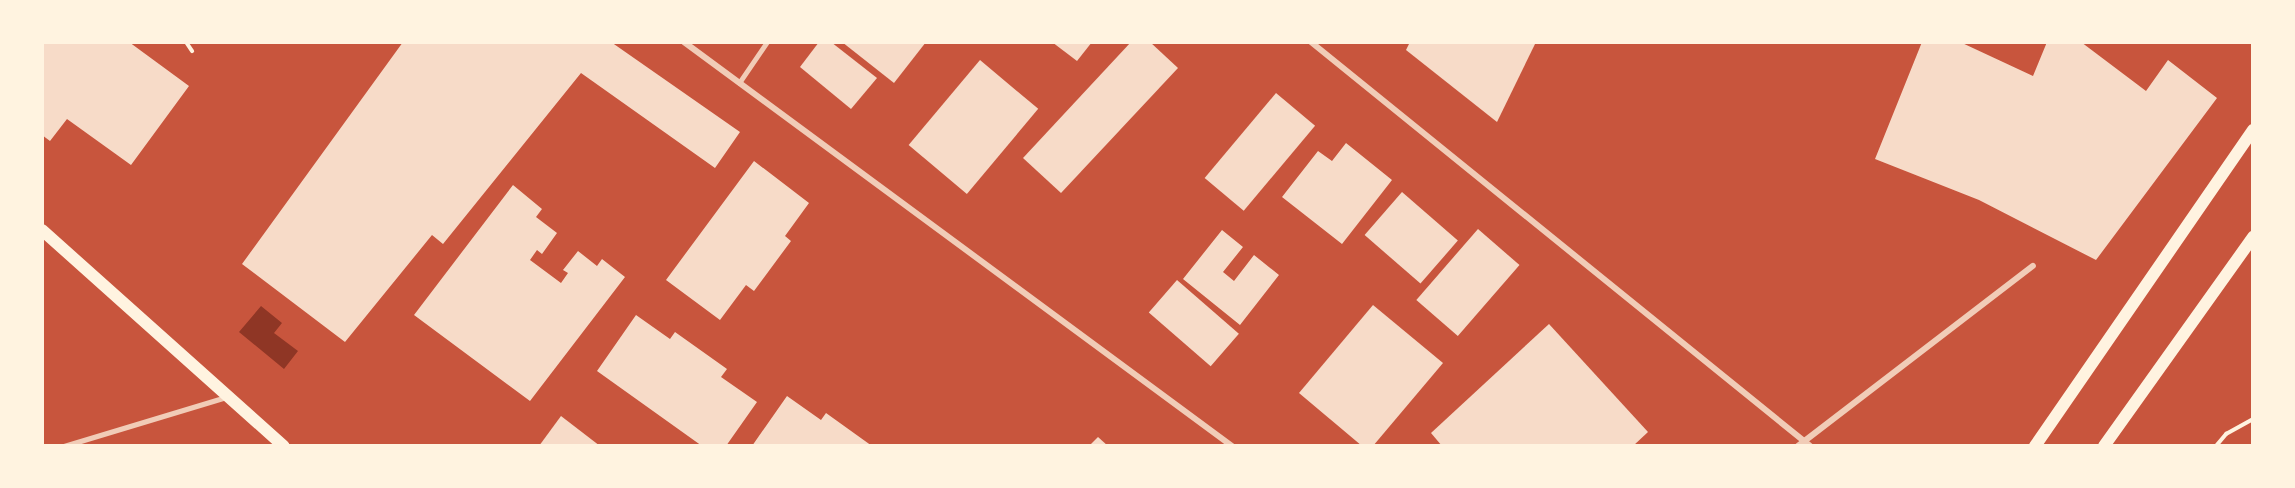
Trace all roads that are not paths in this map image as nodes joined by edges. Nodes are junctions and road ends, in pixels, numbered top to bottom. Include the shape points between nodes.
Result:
1 (684, 42) edge
2 (767, 42) edge
3 (1311, 42) edge
4 (739, 82) junction
5 (2253, 130) edge
6 (42, 230) edge
7 (2253, 237) edge
8 (2033, 266) dead end
9 (228, 396) junction
10 (1804, 444) edge
11 (64, 446) edge
12 (284, 446) edge
13 (1232, 446) edge
14 (2035, 446) edge
15 (2104, 446) edge

1 - 4 street
2 - 4 lane
3 - 10 street
4 - 13 street
5 - 14 main road
6 - 9 main road
7 - 15 main road
8 - 10 street
9 - 11 lane
9 - 12 main road

